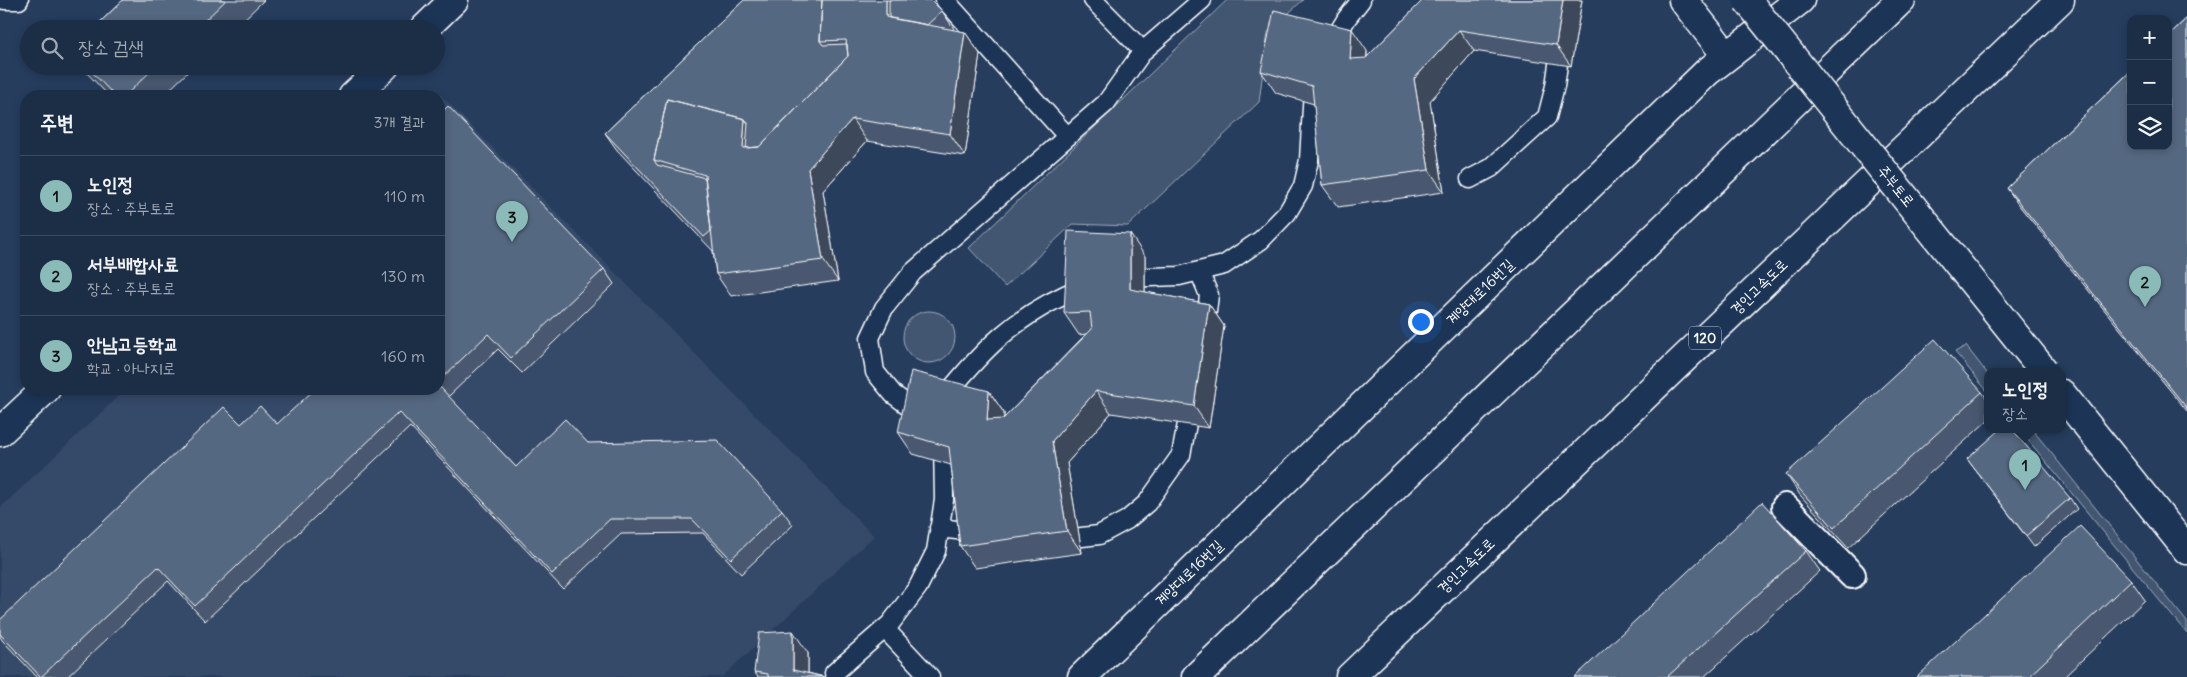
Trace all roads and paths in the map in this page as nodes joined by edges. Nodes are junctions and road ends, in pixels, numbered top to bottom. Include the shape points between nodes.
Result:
1 (4, 0) edge
2 (19, 0) edge
3 (454, 0) edge
4 (945, 0) edge
5 (1093, 0) edge
6 (1202, 0) edge
7 (1361, 0) edge
8 (1567, 0) edge
9 (1683, 0) edge
10 (1702, 0) edge
11 (1710, 0) edge
12 (1747, 0) edge
13 (1901, 0) edge
14 (2060, 0) edge
15 (1797, 1) edge
16 (433, 20) edge
17 (1144, 51) junction
18 (1728, 56) junction
19 (375, 75) edge
20 (359, 90) edge
21 (1067, 136) junction
22 (1470, 179) dead end
23 (1199, 271) junction
24 (1202, 347) edge
25 (2042, 368) edge
26 (1195, 386) edge
27 (952, 387) junction
28 (40, 395) edge
29 (2066, 399) edge
30 (0, 432) edge
31 (1785, 507) edge
32 (939, 528) junction
33 (1004, 535) edge
34 (1040, 539) edge
35 (2187, 550) edge
36 (1852, 575) dead end
37 (884, 629) junction
38 (834, 674) dead end
39 (930, 677) edge
40 (1082, 677) edge
41 (1196, 677) edge
42 (1350, 677) edge

1 - 2 lane
3 - 16 main road
4 - 21 lane
5 - 17 lane
6 - 17 lane
7 - 23 lane via 1319,68 1313,89 1309,160 1303,186 1287,214 1246,250 1224,264
8 - 22 lane via 1555,86 1547,117 1491,168
9 - 18 main road
10 - 11 main road
12 - 25 main road, 주부토로, bridge
13 - 41 main road
14 - 42 main road, 경인고속도로 / 120
15 - 18 main road, 계양대로16번길
17 - 21 lane via 1106,103
18 - 40 main road, 계양대로16번길 via 1700,79
19 - 20 main road
21 - 27 lane via 914,272 884,308 870,338 875,372 893,394 913,409 936,408
23 - 24 lane via 1209,296
23 - 27 lane via 1179,276 1104,278 1062,295 1003,333 968,366
26 - 34 lane via 1181,455 1147,503 1127,520 1099,535 1059,541
27 - 32 lane via 943,432 944,500
28 - 30 main road
29 - 35 main road
31 - 36 street
32 - 33 lane
32 - 37 lane via 936,551 918,587
37 - 38 lane
37 - 39 lane

